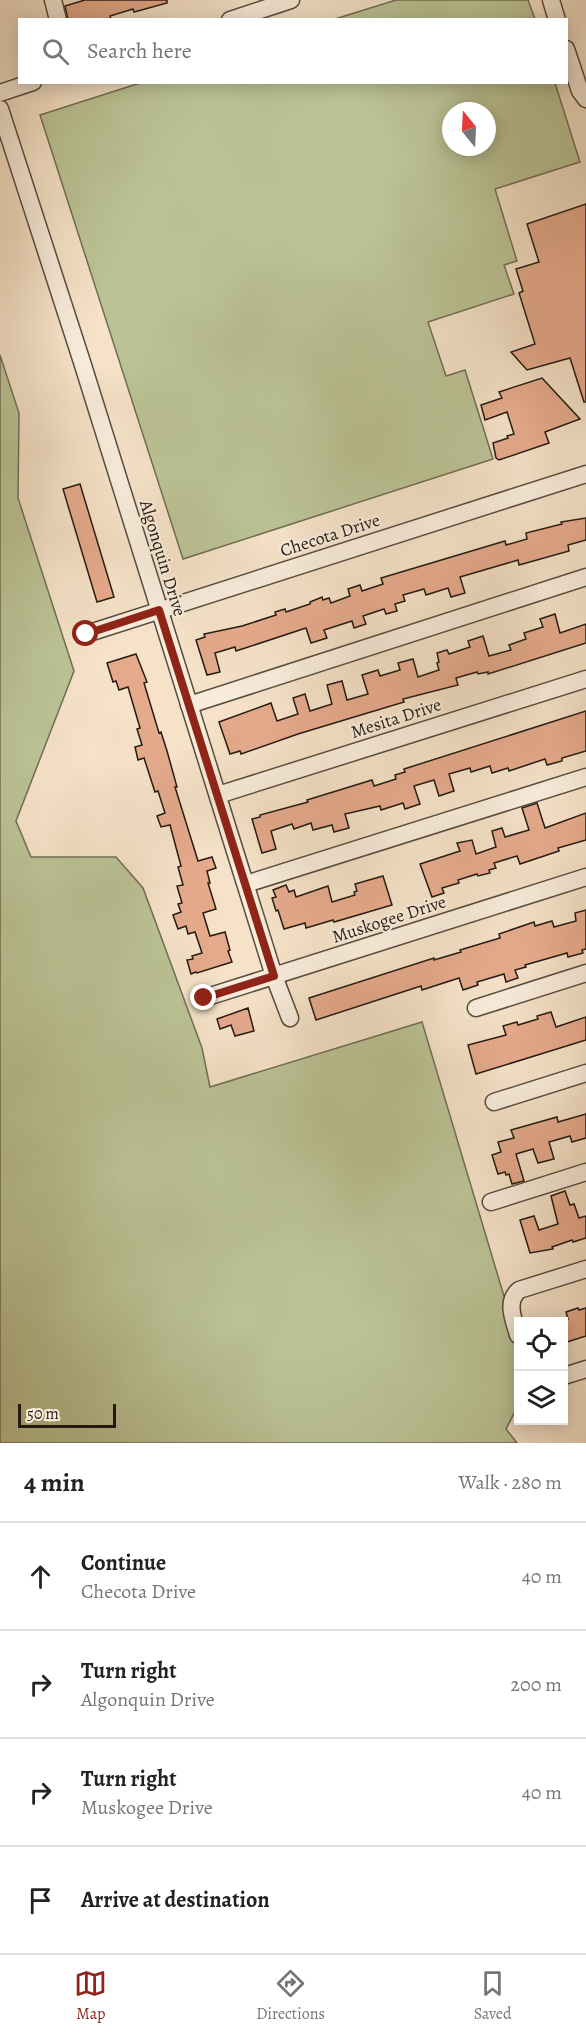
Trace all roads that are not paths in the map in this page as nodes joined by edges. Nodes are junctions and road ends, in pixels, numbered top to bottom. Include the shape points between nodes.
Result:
1 (53, 0) edge
2 (291, 0) edge
3 (551, 0) edge
4 (58, 18) edge
5 (236, 18) edge
6 (556, 18) edge
7 (568, 51) edge
8 (27, 84) edge
9 (0, 93) edge
10 (586, 99) edge
11 (0, 109) edge
12 (586, 474) edge
13 (586, 577) edge
14 (159, 610) junction
15 (86, 634) dead end
16 (586, 679) edge
17 (189, 705) junction
18 (586, 777) edge
19 (218, 795) junction
20 (586, 877) edge
21 (246, 885) junction
22 (586, 973) edge
23 (274, 976) junction
24 (204, 998) dead end
25 (476, 1008) dead end
26 (290, 1018) dead end
27 (586, 1073) edge
28 (494, 1102) dead end
29 (586, 1172) edge
30 (491, 1202) dead end
31 (586, 1269) edge
32 (514, 1319) edge
33 (586, 1369) edge
34 (568, 1375) edge

1 - 4 street
2 - 5 street
3 - 6 street
7 - 10 street
8 - 9 street
11 - 14 street, Algonquin Drive
12 - 14 street, Checota Drive
13 - 17 street
14 - 15 street, Checota Drive
14 - 17 street, Algonquin Drive
16 - 19 street, Mesita Drive
17 - 19 street, Algonquin Drive
18 - 21 street
19 - 21 street, Algonquin Drive
20 - 23 street, Muskogee Drive
21 - 23 street, Algonquin Drive
22 - 25 street
23 - 24 street, Muskogee Drive
23 - 26 street, Algonquin Drive
27 - 28 street
29 - 30 street
31 - 32 street via 519,1290 512,1296 510,1306
33 - 34 street

